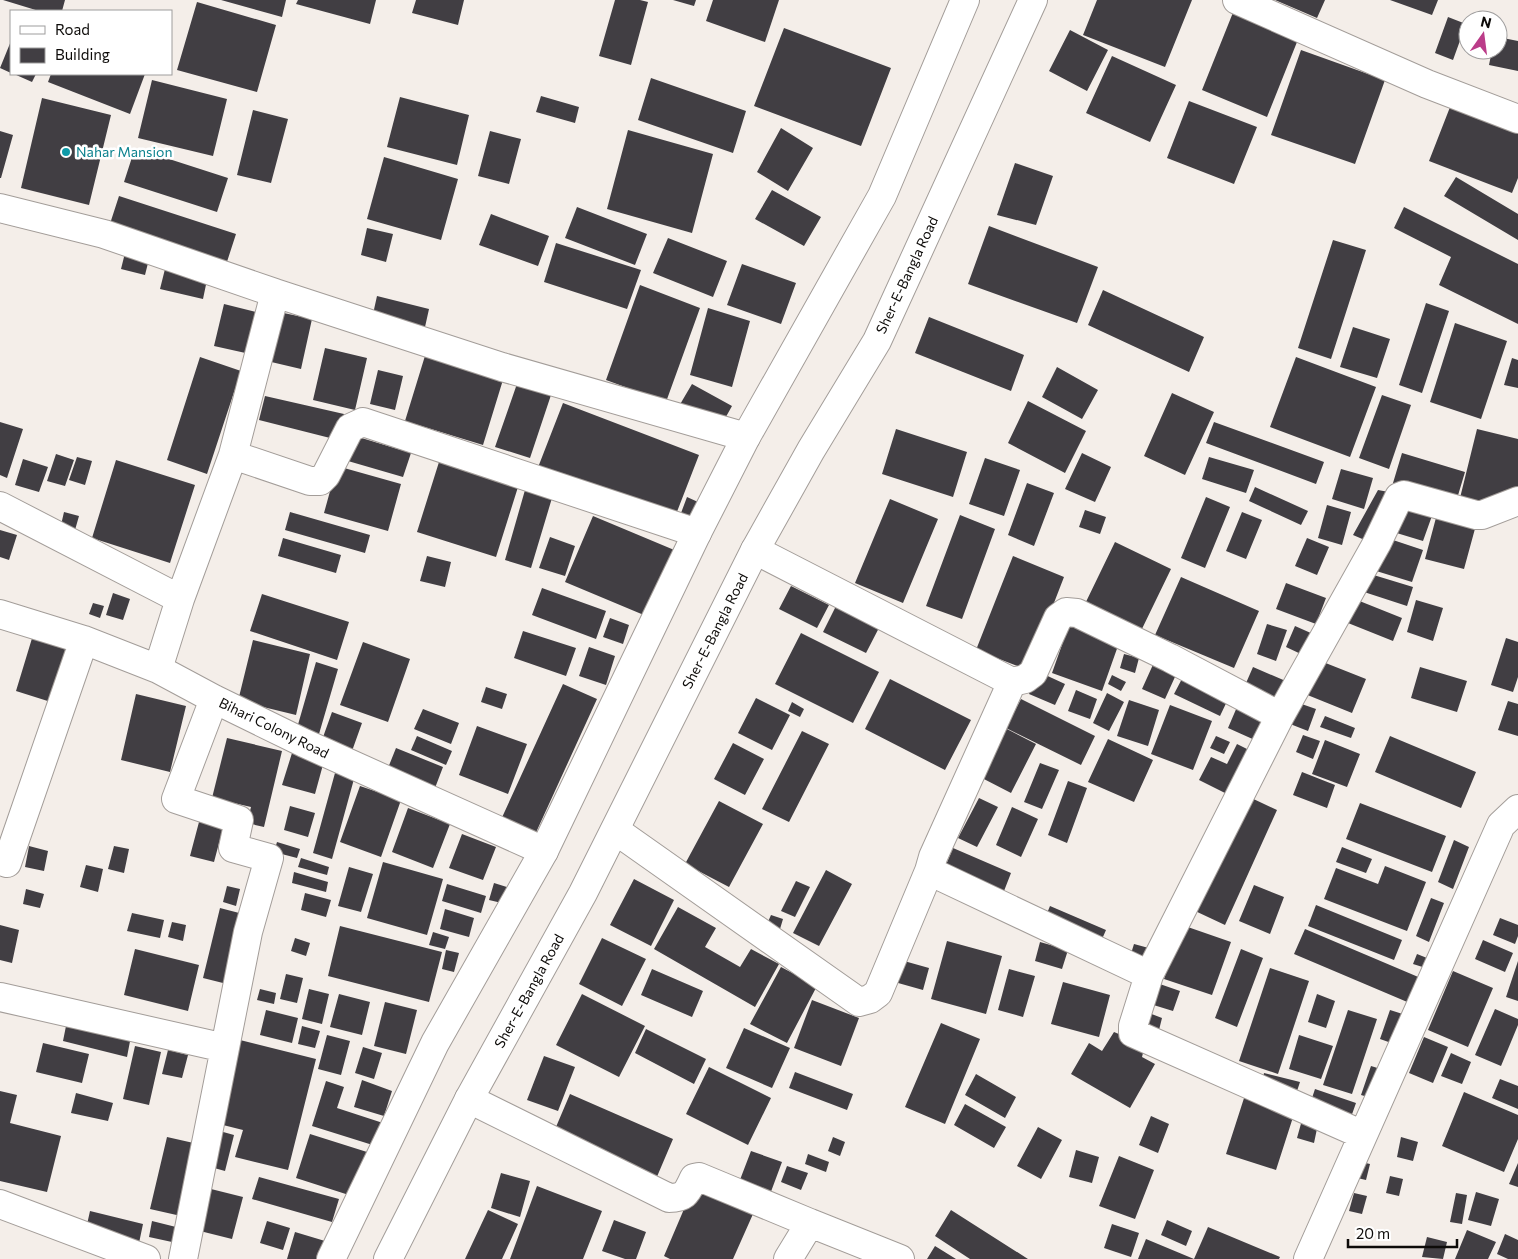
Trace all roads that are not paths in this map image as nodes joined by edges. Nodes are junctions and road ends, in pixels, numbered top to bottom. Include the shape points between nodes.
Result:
1 (965, 0) edge
2 (1034, 0) edge
3 (1237, 0) edge
4 (1518, 119) edge
5 (0, 208) edge
6 (275, 293) junction
7 (746, 437) junction
8 (233, 455) junction
9 (1518, 501) edge
10 (0, 506) edge
11 (697, 533) junction
12 (756, 550) junction
13 (180, 599) junction
14 (0, 614) edge
15 (84, 640) junction
16 (158, 669) junction
17 (1012, 682) junction
18 (214, 699) junction
19 (1280, 716) junction
20 (1518, 809) edge
21 (615, 830) junction
22 (544, 851) junction
23 (0, 861) edge
24 (929, 872) junction
25 (1149, 975) junction
26 (0, 996) edge
27 (225, 1048) junction
28 (468, 1099) junction
29 (1363, 1135) junction
30 (0, 1204) edge
31 (810, 1223) junction
32 (146, 1259) edge
33 (182, 1259) edge
34 (331, 1259) edge
35 (388, 1259) edge
36 (788, 1259) edge
37 (900, 1259) edge
38 (1308, 1259) edge

1 - 7 main road via 882,196
2 - 12 main road, Sher-E-Bangla Road via 877,341 811,450
3 - 4 main road via 1427,84
5 - 6 main road via 104,234
6 - 7 main road via 502,367
6 - 8 main road
7 - 11 main road
8 - 11 main road via 320,482 350,428 363,422
8 - 13 main road
9 - 19 main road via 1476,516 1404,495 1399,497 1377,543
10 - 13 main road
11 - 22 main road
12 - 17 main road
12 - 21 main road, Sher-E-Bangla Road
13 - 16 main road
14 - 15 main road, Bihari Colony Road
15 - 16 main road, Bihari Colony Road
15 - 23 main road via 7,863
16 - 18 main road, Bihari Colony Road
17 - 19 main road via 1033,673 1058,618 1066,612 1077,613
17 - 24 main road
18 - 22 main road, Bihari Colony Road
18 - 27 main road via 176,799 239,820 233,848 269,858 248,932
19 - 25 main road
20 - 29 main road via 1501,825
21 - 24 main road via 858,1002 878,993
21 - 28 main road, Sher-E-Bangla Road
22 - 34 main road via 435,1043
24 - 25 main road
25 - 29 main road via 1133,1033
26 - 27 main road
27 - 33 main road
28 - 31 main road via 669,1198 679,1198 686,1193 694,1178 699,1177
28 - 35 main road, Sher-E-Bangla Road
29 - 38 main road
30 - 32 main road
31 - 36 main road
31 - 37 main road

